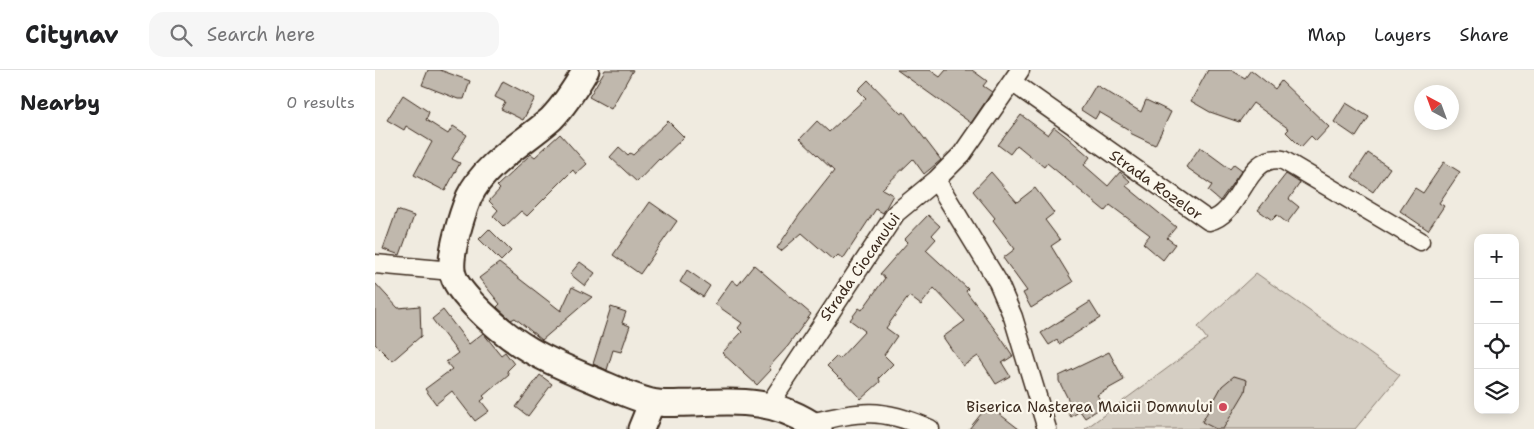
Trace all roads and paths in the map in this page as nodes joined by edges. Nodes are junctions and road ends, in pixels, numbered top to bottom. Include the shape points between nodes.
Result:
1 (587, 70) edge
2 (1016, 76) edge
3 (936, 180) junction
4 (1420, 241) dead end
5 (375, 264) edge
6 (452, 271) junction
7 (661, 403) junction
8 (769, 405) junction
9 (814, 426) edge
10 (641, 429) edge
11 (660, 429) edge
12 (930, 429) edge
13 (1047, 429) edge

1 - 6 street via 560,109 477,185 469,197
2 - 3 street, Strada Ciocanului via 963,154
2 - 4 street, Strada Rozelor via 1209,221 1217,220 1263,161 1273,158 1283,160
3 - 8 street, Strada Ciocanului via 896,213 884,229
3 - 13 street via 998,282 1013,317
5 - 6 street
6 - 7 street via 463,294 495,326 523,347 577,373
7 - 8 street
7 - 10 street
7 - 11 street
8 - 9 street via 786,410
9 - 12 street via 837,416 876,412

